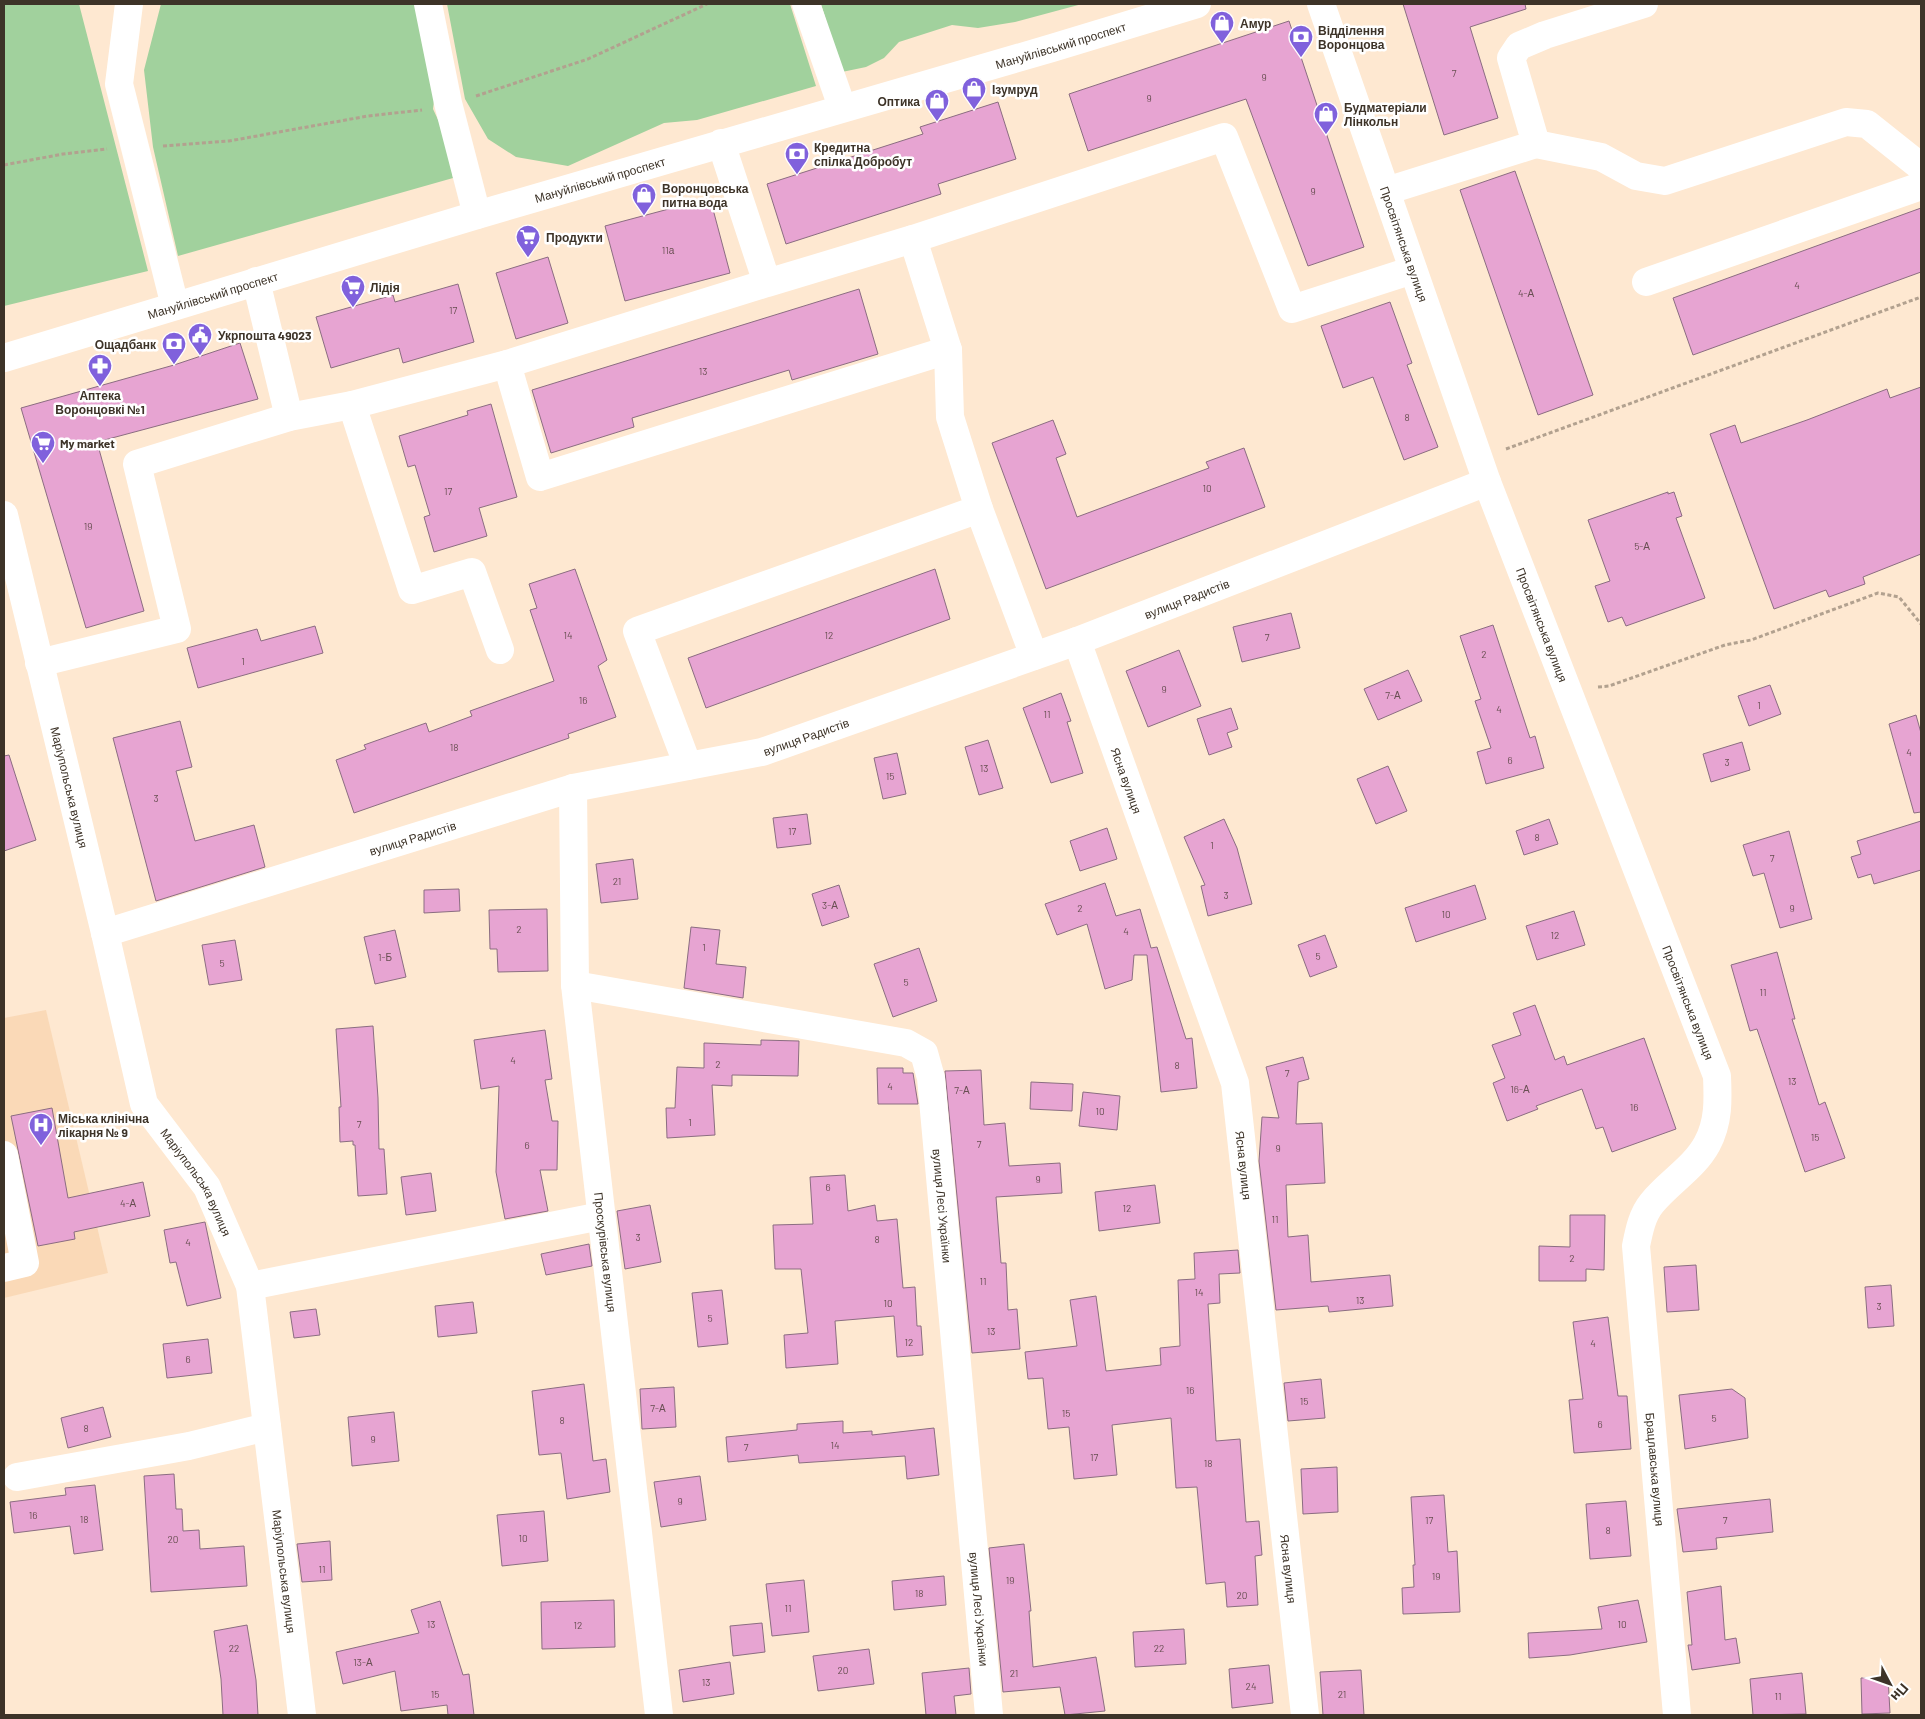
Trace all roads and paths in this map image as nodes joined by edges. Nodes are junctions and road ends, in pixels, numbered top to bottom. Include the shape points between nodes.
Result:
1 (128, 4) edge
2 (428, 4) edge
3 (707, 4) edge
4 (806, 4) edge
5 (1197, 4) edge
6 (1321, 4) edge
7 (1644, 4) edge
8 (1157, 10) edge
9 (448, 103) junction
10 (842, 107) junction
11 (721, 143) junction
12 (1536, 144) junction
13 (133, 147) junction
14 (4, 164) edge
15 (1921, 167) edge
16 (1921, 186) edge
17 (1386, 191) junction
18 (477, 214) junction
19 (913, 239) junction
20 (1413, 270) junction
21 (256, 281) junction
22 (1646, 282) dead end
23 (766, 283) junction
24 (1921, 297) edge
25 (174, 306) junction
26 (948, 350) junction
27 (4, 358) edge
28 (508, 364) junction
29 (352, 405) junction
30 (289, 417) junction
31 (1483, 470) junction
32 (979, 509) junction
33 (4, 515) edge
34 (1921, 624) edge
35 (1078, 641) junction
36 (500, 650) dead end
37 (1034, 656) junction
38 (40, 663) junction
39 (1568, 690) junction
40 (688, 766) junction
41 (574, 788) junction
42 (105, 933) junction
43 (576, 985) junction
44 (4, 1155) edge
45 (601, 1216) junction
46 (1640, 1223) joint
47 (4, 1268) edge
48 (250, 1286) junction
49 (267, 1427) junction
50 (17, 1477) dead end
51 (302, 1715) edge
52 (659, 1715) edge
53 (989, 1715) edge
54 (1305, 1715) edge
55 (1677, 1715) edge

1 - 13 street via 119,84
2 - 9 street
3 - 9 path via 588,59
4 - 10 street
5 - 8 street, Мануйлівський проспект
6 - 17 street, Просвітянська вулиця
7 - 12 street via 1520,46 1511,58
8 - 10 street, Мануйлівський проспект
9 - 13 path via 433,109 368,116 229,141
9 - 18 street
10 - 11 street, Мануйлівський проспект
11 - 18 street, Мануйлівський проспект
11 - 23 street
12 - 15 street via 1601,157 1636,176 1665,181 1846,122 1866,124
12 - 17 street
13 - 14 path
13 - 25 street
16 - 22 street
17 - 20 street, Просвітянська вулиця
18 - 21 street, Мануйлівський проспект
19 - 20 street via 1224,137 1292,309
19 - 23 street
19 - 26 street
20 - 31 street, Просвітянська вулиця
21 - 25 street, Мануйлівський проспект
21 - 30 street
23 - 28 street
24 - 31 path
25 - 27 street, Мануйлівський проспект
26 - 28 street via 540,477
26 - 32 street via 950,417
28 - 29 street
29 - 30 street
29 - 36 street via 412,590 472,572
30 - 38 street via 137,464 177,629
31 - 35 street, вулиця Радистів
31 - 39 street, Просвітянська вулиця
32 - 37 street
32 - 40 street via 637,631
33 - 38 street, Маріупольська вулиця
34 - 39 path via 1899,597 1878,593 1751,640 1725,645 1609,686
35 - 37 street, вулиця Радистів
35 - 54 street, Ясна вулиця via 1235,1083
37 - 40 street, вулиця Радистів via 762,752
38 - 42 street, Маріупольська вулиця
39 - 46 street, Просвітянська вулиця via 1717,1076 1718,1110 1707,1143 1687,1171 1651,1203
40 - 41 street, вулиця Радистів
41 - 42 street, вулиця Радистів
41 - 43 street, Проскурівська вулиця
42 - 48 street, Маріупольська вулиця via 144,1104 207,1188
43 - 45 street, Проскурівська вулиця
43 - 53 street, вулиця Лесі Українки via 906,1043 924,1053 931,1078
44 - 47 street via 25,1264
45 - 48 street
45 - 52 street, Проскурівська вулиця
46 - 55 street, Брацлавська вулиця via 1636,1246
48 - 49 street, Маріупольська вулиця
49 - 50 street via 189,1446
49 - 51 street, Маріупольська вулиця

